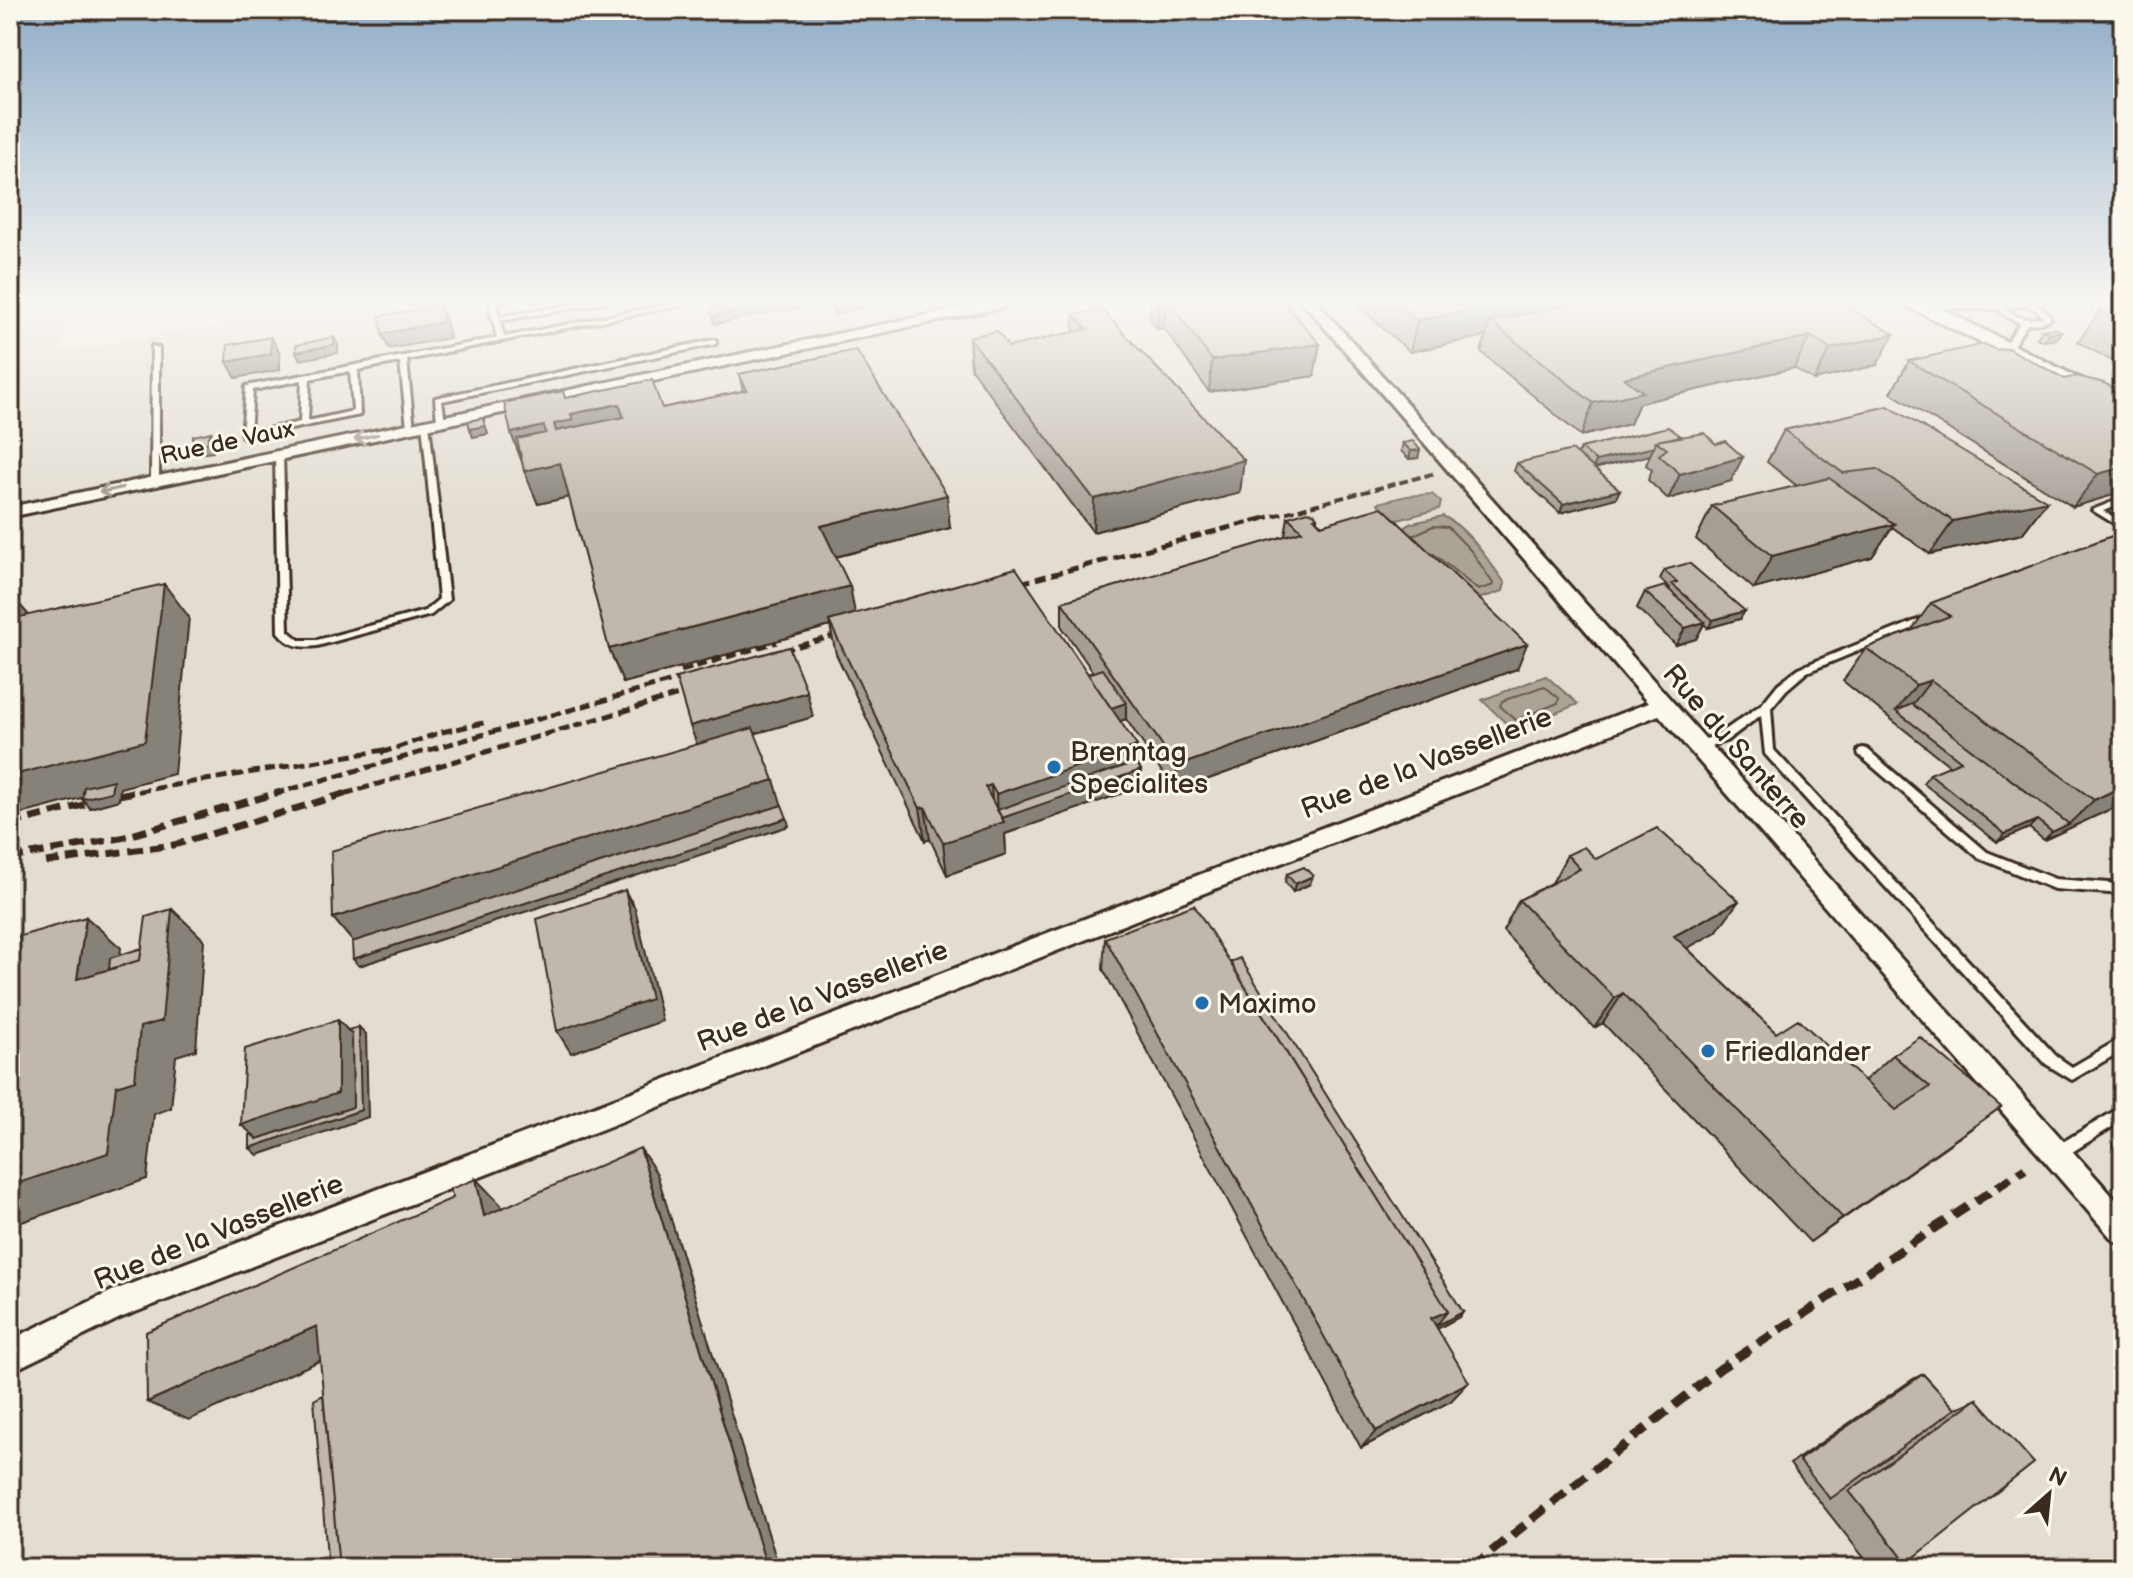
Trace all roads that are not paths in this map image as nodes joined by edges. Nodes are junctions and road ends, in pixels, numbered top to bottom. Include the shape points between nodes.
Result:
1 (155, 374) edge
2 (326, 374) edge
3 (354, 374) edge
4 (408, 374) edge
5 (563, 374) edge
6 (666, 374) edge
7 (1372, 374) edge
8 (2057, 374) edge
9 (306, 377) junction
10 (2123, 408) edge
11 (304, 424) junction
12 (426, 424) junction
13 (279, 455) junction
14 (155, 481) junction
15 (2123, 501) edge
16 (10, 512) edge
17 (2123, 526) edge
18 (1948, 611) edge
19 (1661, 706) junction
20 (1766, 707) junction
21 (1697, 746) junction
22 (1863, 752) dead end
23 (2123, 889) edge
24 (2123, 1043) edge
25 (2123, 1112) edge
26 (2056, 1154) junction
27 (2123, 1230) edge
28 (10, 1356) edge

1 - 14 lane
2 - 9 lane
3 - 11 lane via 357,413
4 - 12 lane
5 - 12 lane via 438,400
6 - 12 street, Rue de Vaux
7 - 19 street, Rue du Santerre
8 - 10 main road
9 - 11 lane
9 - 11 lane via 249,388 246,436
12 -> 13 street, Rue de Vaux
12 - 13 lane via 444,600 428,613 317,643 300,645 283,632
13 - 14 street, Rue de Vaux
14 -> 16 street, Rue de Vaux
15 - 17 lane via 2096,510
18 - 20 lane via 1803,670
19 - 21 street, Rue du Santerre
19 - 28 street, Rue de la Vassellerie via 112,1306
20 - 21 lane via 1722,738
20 - 24 lane via 1769,751 2051,1060 2072,1074
21 - 26 street, Rue du Santerre
22 - 23 lane via 1983,855 2054,884
25 - 26 lane
26 - 27 street, Rue du Santerre

